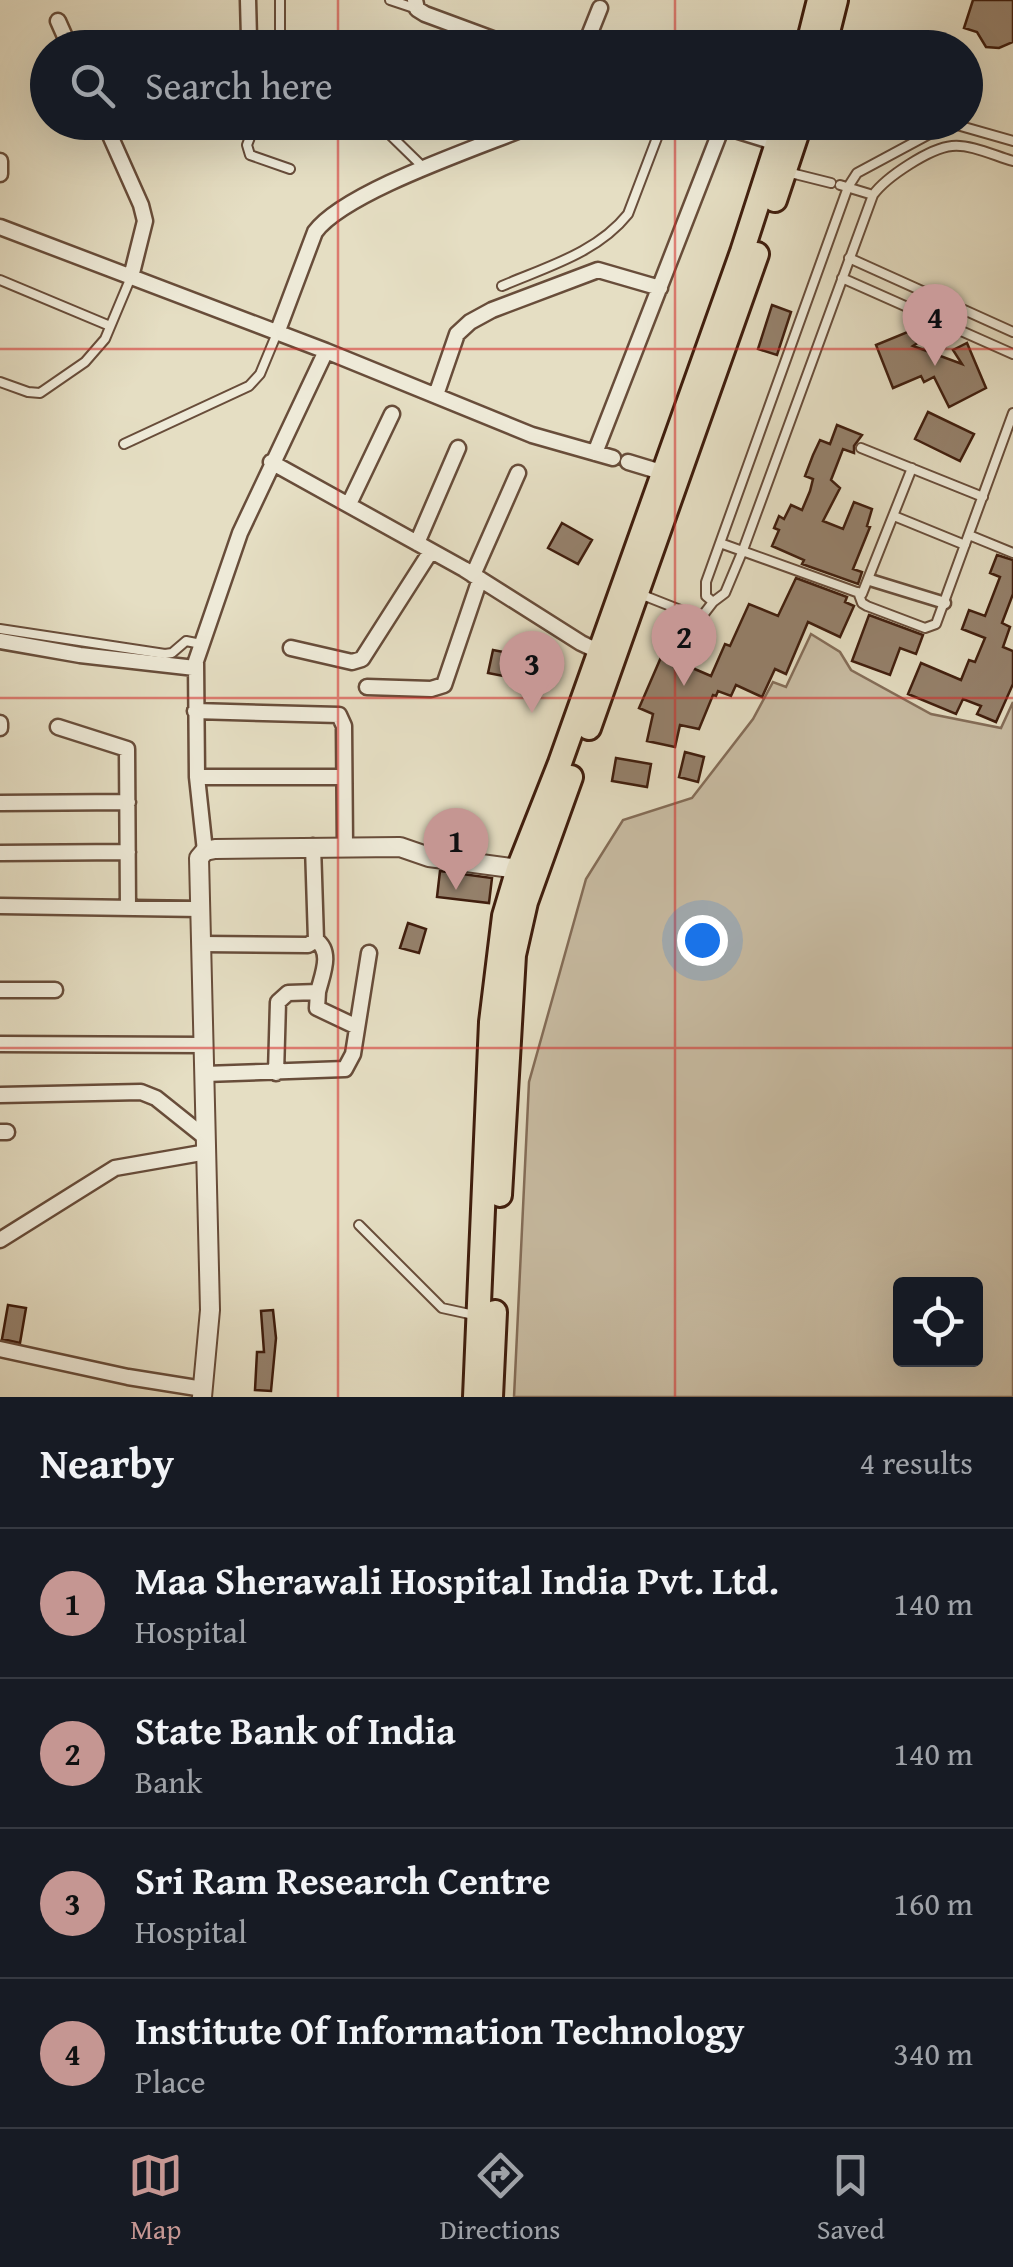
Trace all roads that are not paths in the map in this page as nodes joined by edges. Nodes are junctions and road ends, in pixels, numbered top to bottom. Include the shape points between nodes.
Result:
1 (248, 0) edge
2 (280, 0) edge
3 (390, 0) edge
4 (819, 0) edge
5 (836, 0) edge
6 (416, 4) edge
7 (600, 8) dead end
8 (58, 21) dead end
9 (62, 30) edge
10 (248, 30) edge
11 (280, 30) edge
12 (476, 30) edge
13 (591, 30) edge
14 (812, 30) edge
15 (828, 30) edge
16 (983, 132) edge
17 (112, 140) edge
18 (250, 140) edge
19 (395, 140) edge
20 (497, 140) edge
21 (656, 140) edge
22 (711, 140) edge
23 (780, 140) edge
24 (792, 140) edge
25 (912, 140) edge
26 (1013, 141) edge
27 (0, 161) edge
28 (1013, 161) edge
29 (290, 169) dead end
30 (778, 169) junction
31 (425, 170) junction
32 (0, 174) edge
33 (839, 185) junction
34 (873, 195) junction
35 (0, 227) edge
36 (822, 259) junction
37 (848, 263) junction
38 (131, 277) junction
39 (842, 278) junction
40 (0, 280) edge
41 (502, 286) dead end
42 (660, 288) junction
43 (110, 326) junction
44 (1013, 332) edge
45 (277, 333) junction
46 (326, 351) junction
47 (1013, 354) edge
48 (4, 383) edge
49 (0, 396) edge
50 (436, 396) junction
51 (392, 414) dead end
52 (1013, 414) edge
53 (124, 444) dead end
54 (458, 448) dead end
55 (861, 448) dead end
56 (596, 452) junction
57 (271, 462) junction
58 (912, 468) junction
59 (518, 472) dead end
60 (661, 472) junction
61 (983, 497) junction
62 (348, 504) junction
63 (894, 516) junction
64 (967, 540) junction
65 (720, 543) junction
66 (424, 547) junction
67 (743, 550) junction
68 (1013, 553) edge
69 (477, 577) junction
70 (870, 580) junction
71 (858, 592) junction
72 (637, 593) junction
73 (712, 602) junction
74 (944, 604) junction
75 (683, 611) dead end
76 (695, 615) dead end
77 (0, 629) edge
78 (0, 641) edge
79 (201, 644) junction
80 (290, 648) dead end
81 (607, 655) junction
82 (196, 668) junction
83 (367, 687) dead end
84 (196, 711) junction
85 (58, 728) dead end
86 (197, 777) junction
87 (344, 777) junction
88 (128, 802) junction
89 (0, 803) edge
90 (314, 846) junction
91 (345, 846) junction
92 (205, 851) junction
93 (128, 852) junction
94 (0, 853) edge
95 (518, 869) junction
96 (0, 906) edge
97 (128, 908) junction
98 (201, 909) junction
99 (316, 940) junction
100 (202, 944) junction
101 (369, 953) dead end
102 (0, 990) edge
103 (54, 990) dead end
104 (318, 992) junction
105 (358, 1027) junction
106 (0, 1044) edge
107 (204, 1046) junction
108 (276, 1073) junction
109 (205, 1074) junction
110 (0, 1095) edge
111 (206, 1145) junction
112 (359, 1225) dead end
113 (0, 1240) edge
114 (479, 1315) junction
115 (0, 1349) edge
116 (203, 1393) edge
117 (474, 1397) edge
118 (491, 1397) edge

1 - 10 street
2 - 11 lane
3 - 6 lane
4 - 14 main road
5 - 15 main road
6 - 12 street
7 - 13 street
8 - 9 street
16 - 26 lane
17 - 38 street via 144,220
18 - 29 lane via 250,155
19 - 31 lane
20 - 31 street
21 - 41 lane via 618,226 586,250
22 - 42 street
23 - 30 main road
24 - 30 main road
25 - 33 lane
27 - 32 street
28 - 34 lane via 951,146 938,149
30 - 33 lane
30 - 60 main road
30 - 72 main road
31 - 45 street via 324,220
33 - 34 lane
33 - 36 lane
34 - 37 lane
35 - 38 street
36 - 37 lane
36 - 65 lane
37 - 39 lane
37 - 44 lane
38 - 43 lane
38 - 45 street
39 - 47 lane
39 - 67 lane
40 - 43 lane
42 - 50 street via 598,270 492,310 458,334
42 - 56 street
43 - 48 lane via 96,352 50,388 28,392
45 - 46 street
45 - 53 lane via 249,386
46 - 50 street
46 - 57 street
48 - 49 lane
50 - 56 street
51 - 62 street
52 - 61 lane
54 - 66 street
55 - 58 lane
56 - 60 street
57 - 62 street
57 - 79 street
58 - 61 lane
58 - 63 lane
59 - 69 street
60 - 81 main road
61 - 64 lane
62 - 66 street
63 - 64 lane
63 - 70 lane
64 - 68 lane
64 - 74 lane
65 - 67 lane
65 - 73 lane via 705,589
66 - 69 street
66 - 80 street via 362,658 352,662
67 - 71 lane
67 - 73 lane via 725,593
69 - 81 street
69 - 83 street via 444,684
70 - 71 lane
70 - 74 street
71 - 74 lane via 862,604 930,629
72 - 75 lane
72 - 81 main road
73 - 76 lane via 704,615
77 - 79 lane via 165,654 186,641
78 - 82 street
79 - 82 street
81 - 95 main road
81 - 118 main road via 514,955
82 - 84 street
84 - 86 street
84 - 87 street via 340,715
85 - 88 street via 128,749
86 - 87 street
86 - 92 street
87 - 91 street
88 - 89 street
88 - 93 street
90 - 91 street
90 - 92 street
90 - 99 street
91 - 95 street via 400,847
92 - 98 street via 198,868
93 - 94 street
93 - 97 street
95 - 114 main road via 504,916 491,1022
96 - 97 street
97 - 98 street
98 - 100 street
99 - 100 street
99 - 104 street via 326,954
100 - 107 street
101 - 105 street
102 - 103 street
104 - 105 street via 318,1008
104 - 108 street via 280,998
105 - 108 street via 345,1070
106 - 107 street
107 - 109 street
108 - 109 street
109 - 111 street
110 - 111 street via 141,1092
111 - 113 street via 115,1168
111 - 116 street via 210,1310
112 - 114 lane via 442,1308
114 - 117 main road
115 - 116 street

